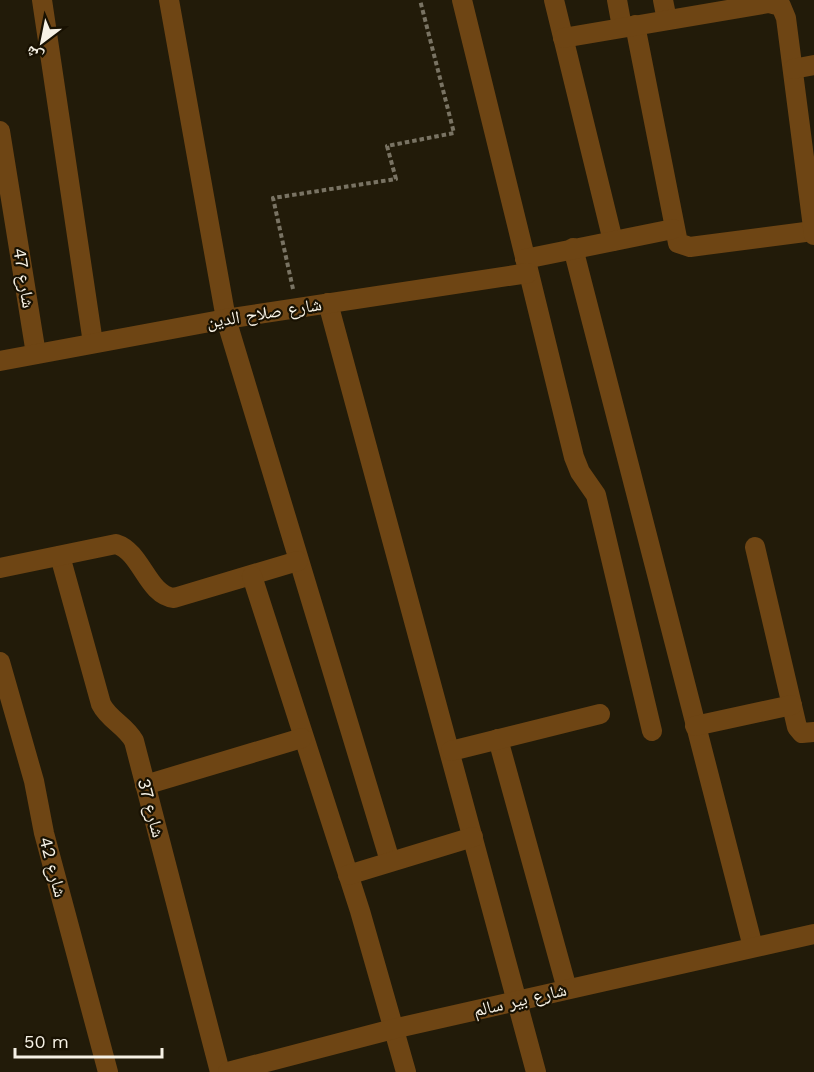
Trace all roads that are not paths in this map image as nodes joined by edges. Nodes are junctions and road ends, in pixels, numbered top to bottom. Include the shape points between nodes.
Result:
1 (42, 0) edge
2 (169, 0) edge
3 (462, 0) edge
4 (554, 0) edge
5 (617, 0) edge
6 (663, 0) edge
7 (667, 20) junction
8 (628, 26) junction
9 (563, 38) junction
10 (814, 65) edge
11 (794, 69) junction
12 (0, 131) edge
13 (673, 229) junction
14 (814, 233) edge
15 (614, 241) junction
16 (573, 248) junction
17 (527, 266) junction
18 (328, 303) junction
19 (226, 319) junction
20 (93, 343) junction
21 (36, 354) junction
22 (0, 361) edge
23 (755, 547) dead end
24 (60, 556) junction
25 (298, 561) junction
26 (0, 568) edge
27 (252, 576) junction
28 (0, 662) edge
29 (792, 705) junction
30 (600, 714) dead end
31 (695, 726) junction
32 (652, 731) dead end
33 (814, 732) edge
34 (302, 738) junction
35 (498, 739) junction
36 (451, 751) junction
37 (145, 785) junction
38 (473, 837) junction
39 (390, 861) junction
40 (348, 875) junction
41 (814, 934) edge
42 (753, 946) junction
43 (567, 989) junction
44 (518, 1000) junction
45 (393, 1029) junction
46 (108, 1072) edge
47 (220, 1072) edge
48 (228, 1072) edge
49 (406, 1072) edge
50 (536, 1072) edge

1 - 20 street
2 - 19 street
3 - 17 street
4 - 9 street
5 - 8 street
6 - 7 street
7 - 8 street
7 - 11 street via 776,3 786,18
8 - 9 street
8 - 13 street
9 - 15 street
10 - 11 street
11 - 14 street
12 - 21 street, شارع 47
13 - 14 street via 678,243 690,247
13 - 15 street, شارع صلاح الدين
15 - 16 street, شارع صلاح الدين
16 - 17 street, شارع صلاح الدين
16 - 31 street
17 - 18 street, شارع صلاح الدين
17 - 32 street via 576,465 596,495
18 - 19 street, شارع صلاح الدين
18 - 36 street
19 - 20 street, شارع صلاح الدين
19 - 25 street
20 - 21 street, شارع صلاح الدين
21 - 22 street, شارع صلاح الدين
23 - 29 street
24 - 26 street
24 - 27 street via 102,545 123,546 163,594 174,598
24 - 37 street, شارع 37 via 101,704 108,717 134,741
25 - 27 street
25 - 39 street
27 - 34 street
28 - 46 street, شارع 42
29 - 31 street
29 - 33 street via 798,731
30 - 35 street
31 - 42 street
34 - 37 street
34 - 40 street
35 - 36 street
35 - 43 street
36 - 38 street
37 - 47 street, شارع 37
38 - 39 street
38 - 44 street
39 - 40 street
40 - 45 street
41 - 42 street, شارع بير سالم
42 - 43 street, شارع بير سالم
43 - 44 street, شارع بير سالم
44 - 45 street, شارع بير سالم
44 - 50 street
45 - 48 street, شارع بير سالم
45 - 49 street

